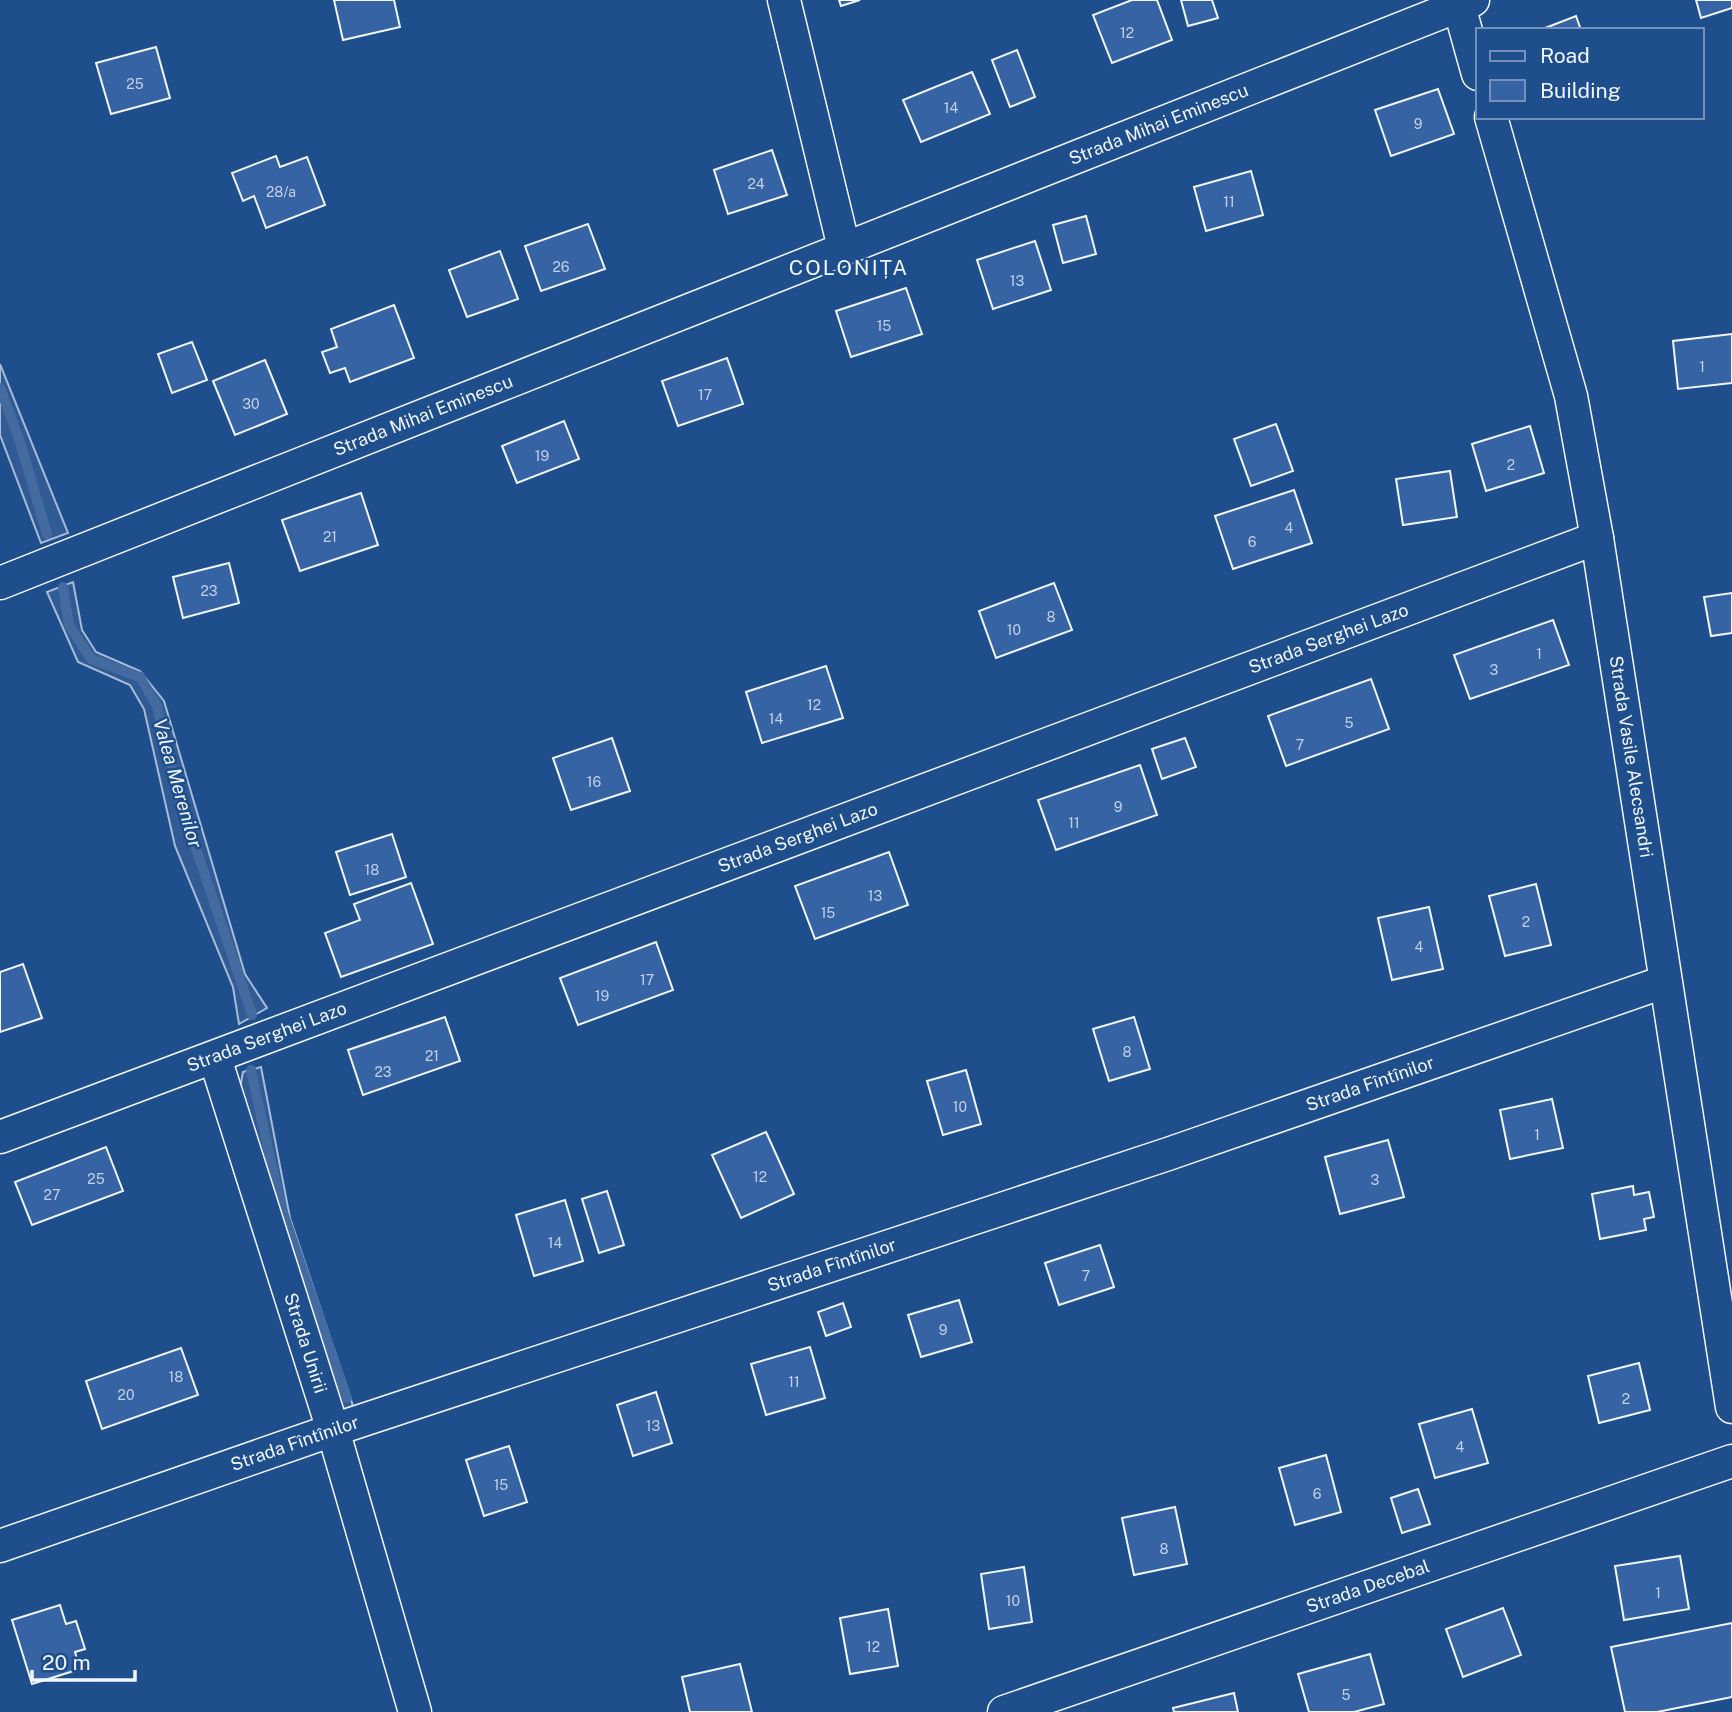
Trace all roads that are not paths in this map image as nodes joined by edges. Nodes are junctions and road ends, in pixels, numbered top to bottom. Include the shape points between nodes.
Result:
1 (784, 0) edge
2 (1466, 3) edge
3 (1476, 62) edge
4 (1492, 119) edge
5 (844, 248) junction
6 (1597, 538) junction
7 (0, 583) edge
8 (1664, 982) junction
9 (215, 1058) junction
10 (0, 1137) edge
11 (1732, 1407) edge
12 (333, 1430) junction
13 (1732, 1461) edge
14 (0, 1546) edge
15 (415, 1712) edge
16 (1004, 1712) edge

1 - 5 street
2 - 3 street
2 - 5 street, Strada Mihai Eminescu
4 - 6 street, Strada Vasile Alecsandri via 1571,396
5 - 7 street, Strada Mihai Eminescu
6 - 8 street, Strada Vasile Alecsandri
6 - 9 street, Strada Serghei Lazo
8 - 11 street, Strada Vasile Alecsandri
8 - 12 street, Strada Fîntînilor via 1167,1154
9 - 10 street, Strada Serghei Lazo
9 - 12 street, Strada Unirii
12 - 14 street, Strada Fîntînilor
12 - 15 street, Strada Unirii
13 - 16 street, Strada Decebal

